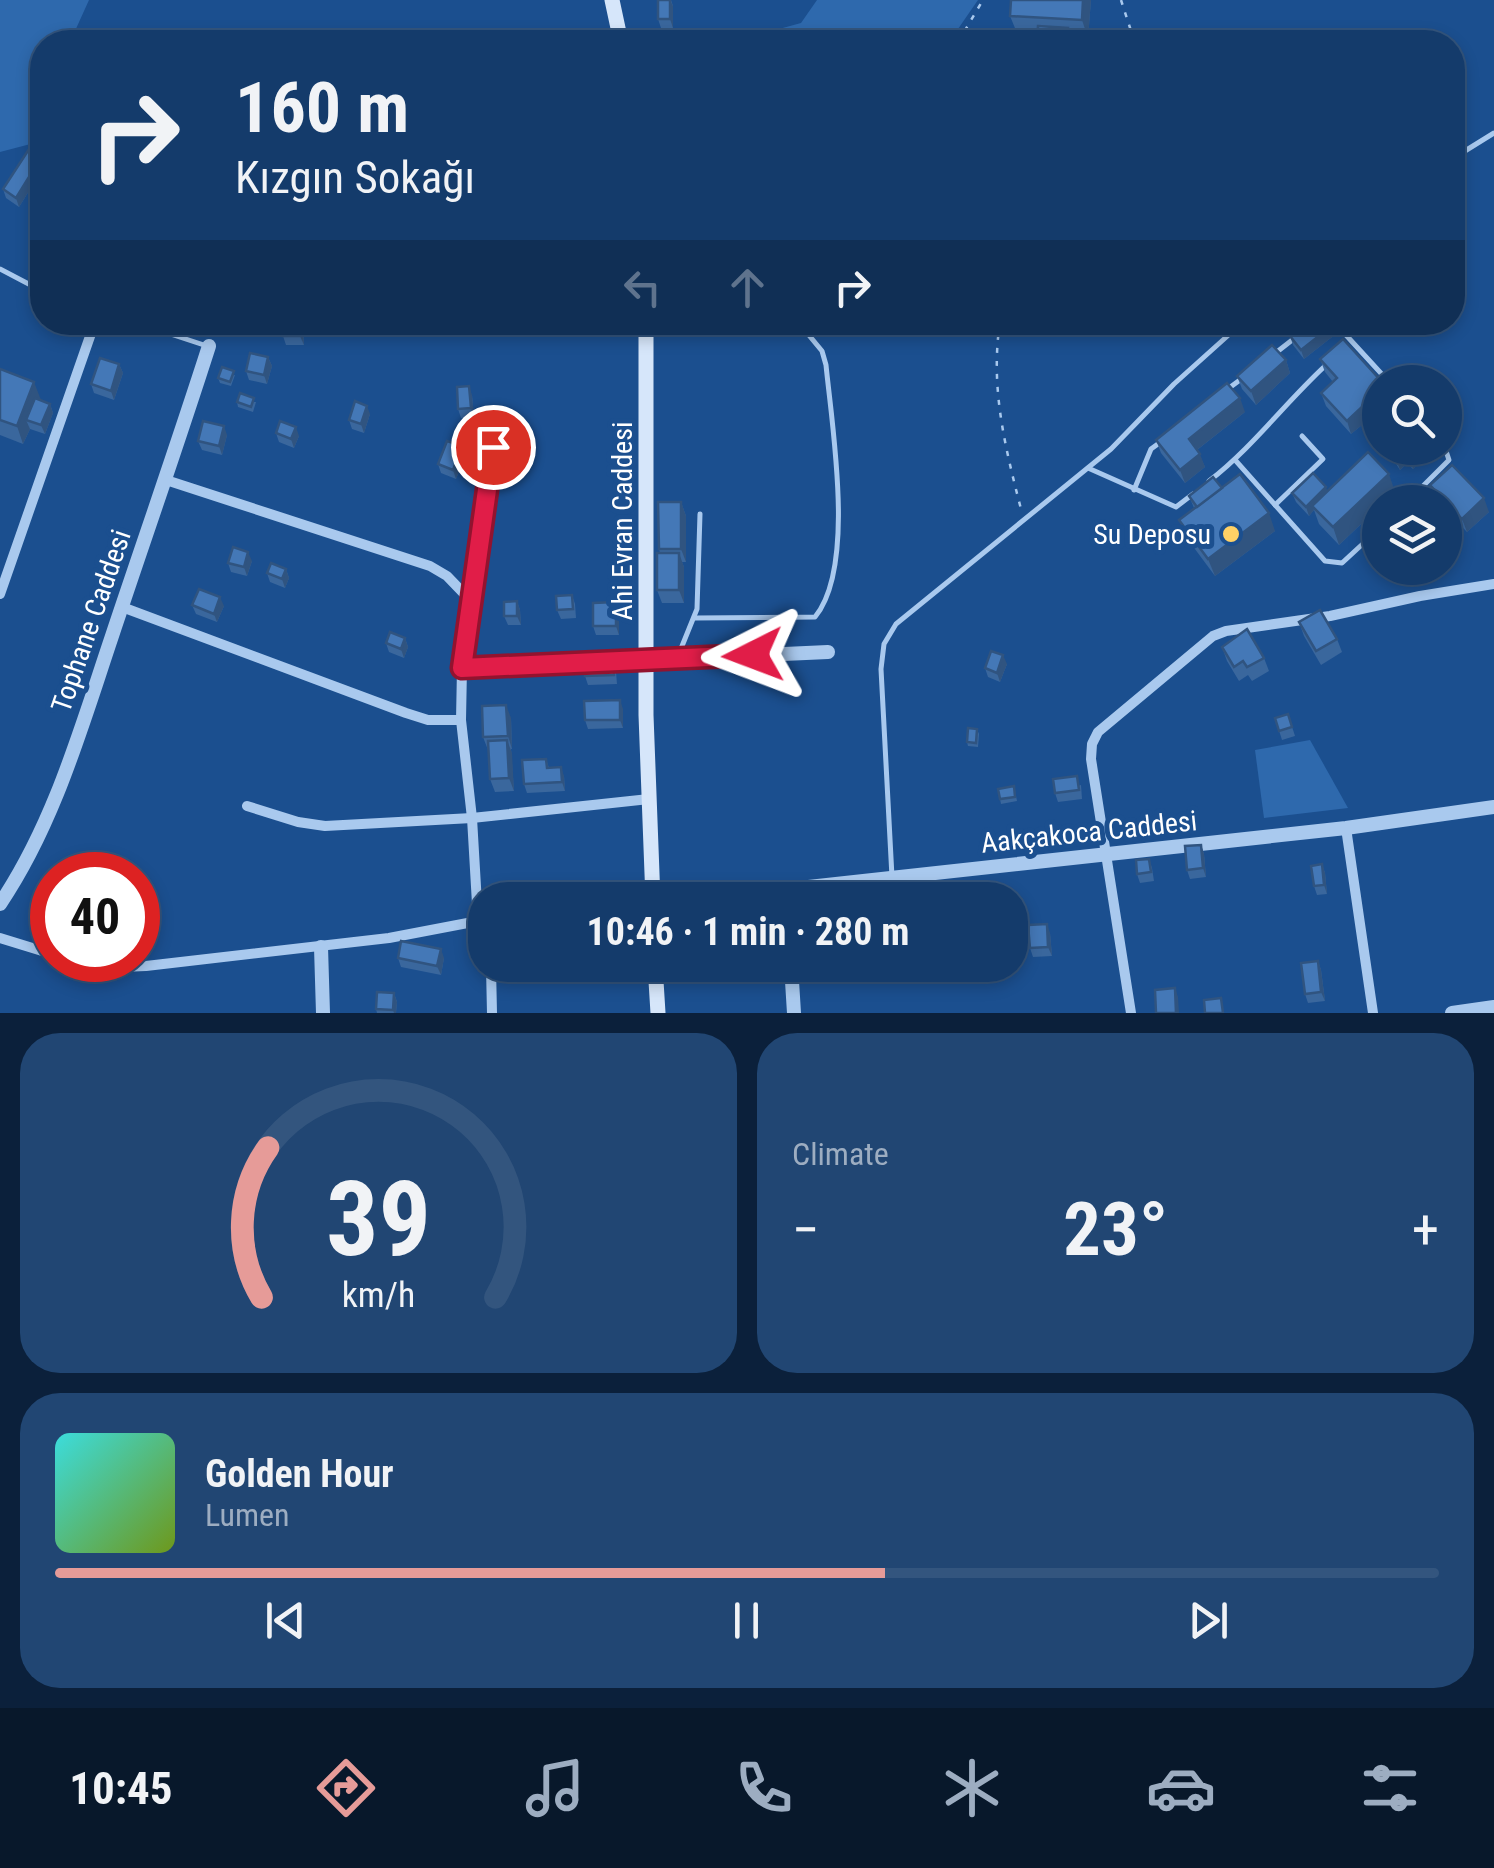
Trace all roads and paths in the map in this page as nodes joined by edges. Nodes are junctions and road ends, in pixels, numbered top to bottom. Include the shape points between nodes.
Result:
1 (612, 0) edge
2 (983, 0) edge
3 (1121, 0) edge
4 (618, 30) edge
5 (965, 30) edge
6 (1131, 30) edge
7 (1494, 133) edge
8 (1465, 151) edge
9 (0, 268) edge
10 (30, 284) edge
11 (90, 335) edge
12 (175, 335) edge
13 (646, 335) edge
14 (808, 335) edge
15 (999, 335) edge
16 (1229, 335) edge
17 (1298, 335) edge
18 (1348, 335) edge
19 (1353, 340) junction
20 (210, 346) joint
21 (1340, 353) edge
22 (1270, 357) edge
23 (1374, 365) edge
24 (1326, 366) edge
25 (1255, 368) edge
26 (1225, 392) edge
27 (1302, 436) dead end
28 (1166, 438) edge
29 (493, 447) dead end
30 (1236, 460) junction
31 (1446, 465) edge
32 (1088, 468) junction
33 (166, 480) junction
34 (1427, 485) edge
35 (1134, 490) junction
36 (1275, 505) junction
37 (700, 514) dead end
38 (1024, 521) junction
39 (1362, 545) edge
40 (1494, 584) edge
41 (0, 594) edge
42 (472, 602) junction
43 (122, 607) junction
44 (695, 618) junction
45 (828, 652) dead end
46 (677, 658) junction
47 (646, 660) junction
48 (462, 668) junction
49 (461, 720) junction
50 (649, 798) junction
51 (247, 806) dead end
52 (1494, 807) edge
53 (472, 818) junction
54 (1346, 828) junction
55 (1105, 854) junction
56 (892, 880) junction
57 (478, 882) edge
58 (651, 882) edge
59 (878, 882) edge
60 (0, 904) edge
61 (468, 923) edge
62 (0, 938) edge
63 (321, 946) junction
64 (30, 947) edge
65 (160, 964) edge
66 (491, 982) edge
67 (657, 982) edge
68 (792, 982) edge
69 (1488, 1009) edge
70 (323, 1013) edge
71 (492, 1013) edge
72 (658, 1013) edge
73 (794, 1013) edge
74 (1131, 1013) edge
75 (1373, 1013) edge
76 (1452, 1013) edge

1 - 4 main road
2 - 5 path
3 - 6 path
7 - 8 lane
9 - 10 lane
11 - 41 street
12 - 20 lane
13 - 47 main road, Ahi Evran Caddesi
14 - 44 lane via 826,365 838,496 832,583 815,617
15 - 38 path via 996,386
16 - 32 lane
17 - 22 lane
18 - 19 lane
19 - 21 lane
19 - 23 lane
20 - 33 street, Tophane Caddesi
24 - 30 lane
25 - 26 lane
27 - 36 lane via 1323,460
28 - 35 lane via 1152,449
29 - 42 street
30 - 35 lane via 1176,508
30 - 36 lane
31 - 34 lane
32 - 35 lane
32 - 38 lane
33 - 42 street via 430,566
33 - 43 street, Tophane Caddesi
36 - 39 lane via 1324,561 1342,563
37 - 44 lane
38 - 56 lane via 907,612 884,644
40 - 55 street via 1213,636 1092,744
42 - 48 street
43 - 49 street via 406,714
43 - 60 street, Tophane Caddesi via 40,833
44 - 46 lane
45 - 46 street
46 - 47 street
47 - 48 street
47 - 50 main road, Ahi Evran Caddesi
48 - 49 street
49 - 53 street
50 - 53 street
50 - 58 main road, Ahi Evran Caddesi
51 - 53 street via 325,826
52 - 54 street, Aakçakoca Caddesi
53 - 57 street
54 - 55 street, Aakçakoca Caddesi
54 - 75 street
55 - 56 street, Aakçakoca Caddesi
55 - 74 street
56 - 59 street, Aakçakoca Caddesi
61 - 63 street
62 - 64 street
63 - 65 street
63 - 70 street
66 - 71 street
67 - 72 main road
68 - 73 street
69 - 76 street

